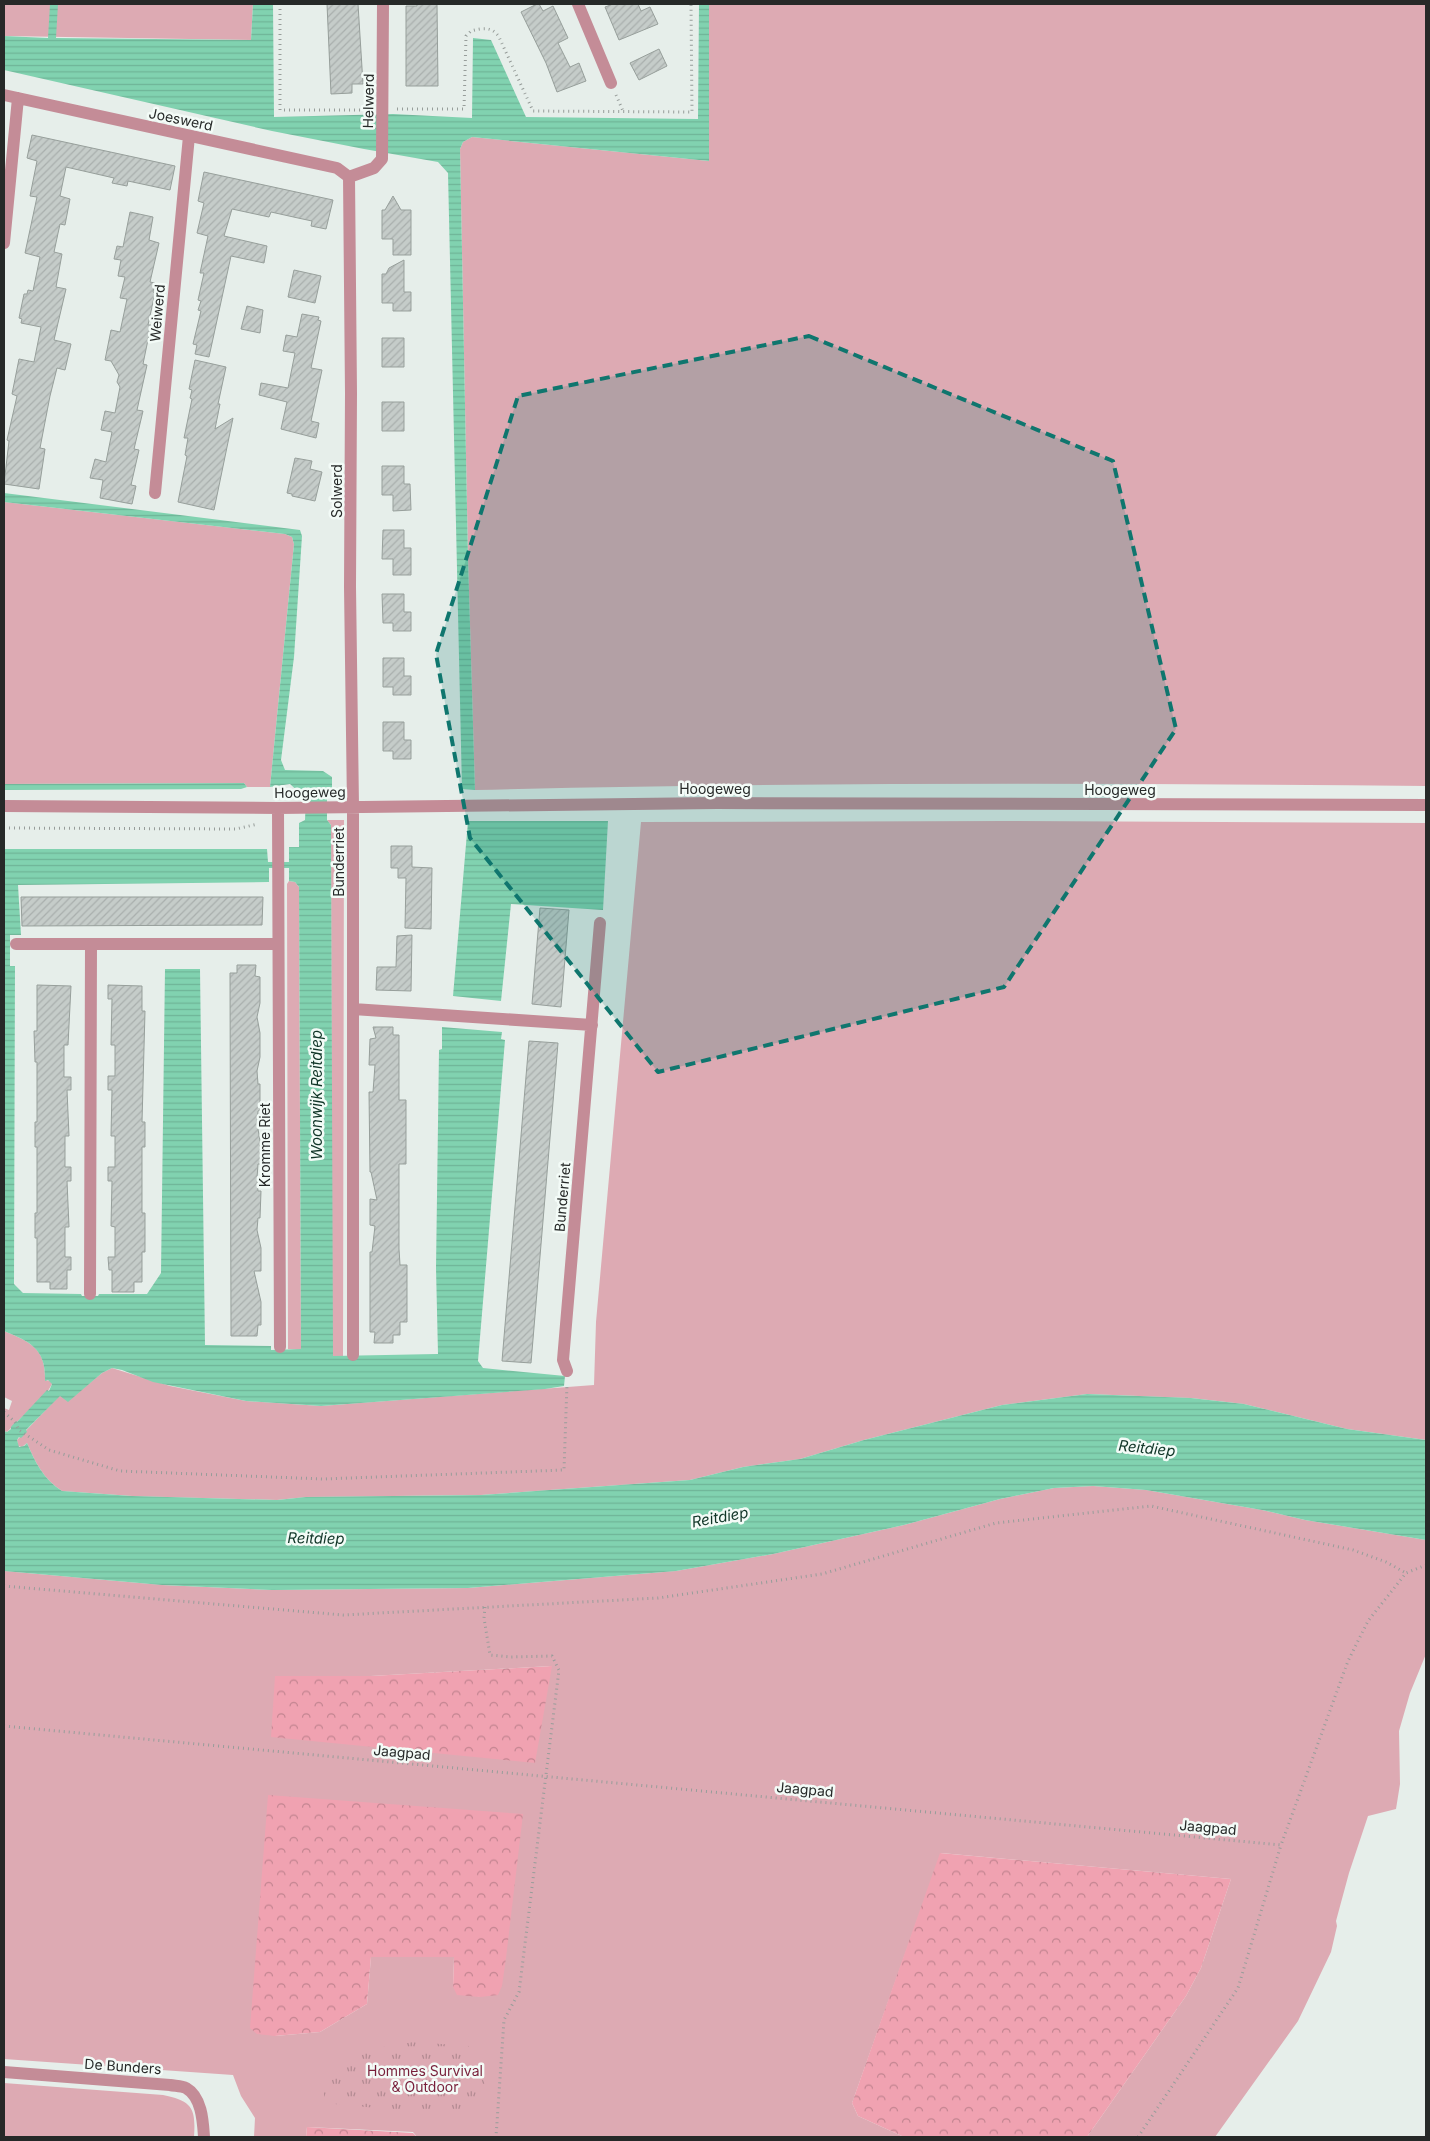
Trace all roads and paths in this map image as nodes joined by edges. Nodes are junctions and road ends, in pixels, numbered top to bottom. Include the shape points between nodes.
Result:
1 (280, 4) edge
2 (383, 4) edge
3 (578, 4) edge
4 (691, 4) edge
5 (611, 83) dead end
6 (4, 95) edge
7 (616, 96) dead end
8 (18, 98) junction
9 (383, 110) junction
10 (623, 111) junction
11 (190, 136) junction
12 (348, 177) junction
13 (4, 243) edge
14 (155, 493) dead end
15 (1426, 805) edge
16 (4, 806) edge
17 (353, 806) junction
18 (278, 808) junction
19 (4, 828) edge
20 (600, 923) dead end
21 (16, 944) dead end
22 (91, 944) junction
23 (278, 944) junction
24 (354, 1009) junction
25 (592, 1025) junction
26 (90, 1294) dead end
27 (280, 1346) dead end
28 (353, 1354) dead end
29 (567, 1371) dead end
30 (567, 1393) dead end
31 (4, 1412) edge
32 (1426, 1565) edge
33 (1406, 1573) junction
34 (4, 1586) edge
35 (485, 1607) junction
36 (4, 1726) edge
37 (547, 1776) junction
38 (1281, 1846) junction
39 (4, 2072) edge
40 (204, 2137) edge
41 (496, 2137) edge
42 (1138, 2137) edge

1 - 9 path via 280,110
2 - 9 street, Helwerd
3 - 5 street
4 - 10 path via 692,112
6 - 8 street, Joeswerd
7 - 10 path
8 - 11 street, Joeswerd
8 - 13 street
9 - 10 path via 464,109 466,36 471,31 486,28 499,37 533,111
9 - 12 street, Helwerd via 382,159 374,168
11 - 12 street, Joeswerd via 337,168
11 - 14 street, Weiwerd
12 - 17 street, Solwerd
15 - 17 street, Hoogeweg via 717,803
16 - 18 street, Hoogeweg
17 - 18 street, Hoogeweg
17 - 24 street, Bunderriet
18 - 19 path via 265,822 236,829
18 - 23 street, Kromme Riet
20 - 25 street, Bunderriet
21 - 22 street
22 - 23 street
22 - 26 street
23 - 27 street, Kromme Riet
24 - 25 street
24 - 28 street, Bunderriet
25 - 29 street, Bunderriet via 563,1360
30 - 31 path via 564,1470 323,1480 120,1471 48,1450 19,1430
32 - 33 path
33 - 35 path via 1353,1550 1151,1506 996,1523 822,1574 658,1598
33 - 38 path via 1368,1621 1348,1661
34 - 35 path via 344,1615
35 - 37 path via 490,1655 552,1656 559,1670
36 - 37 path, Jaagpad
37 - 38 path, Jaagpad
37 - 41 path via 519,1992 504,2020
38 - 42 path via 1238,1988
39 - 40 street, De Bunders via 186,2088 198,2105

